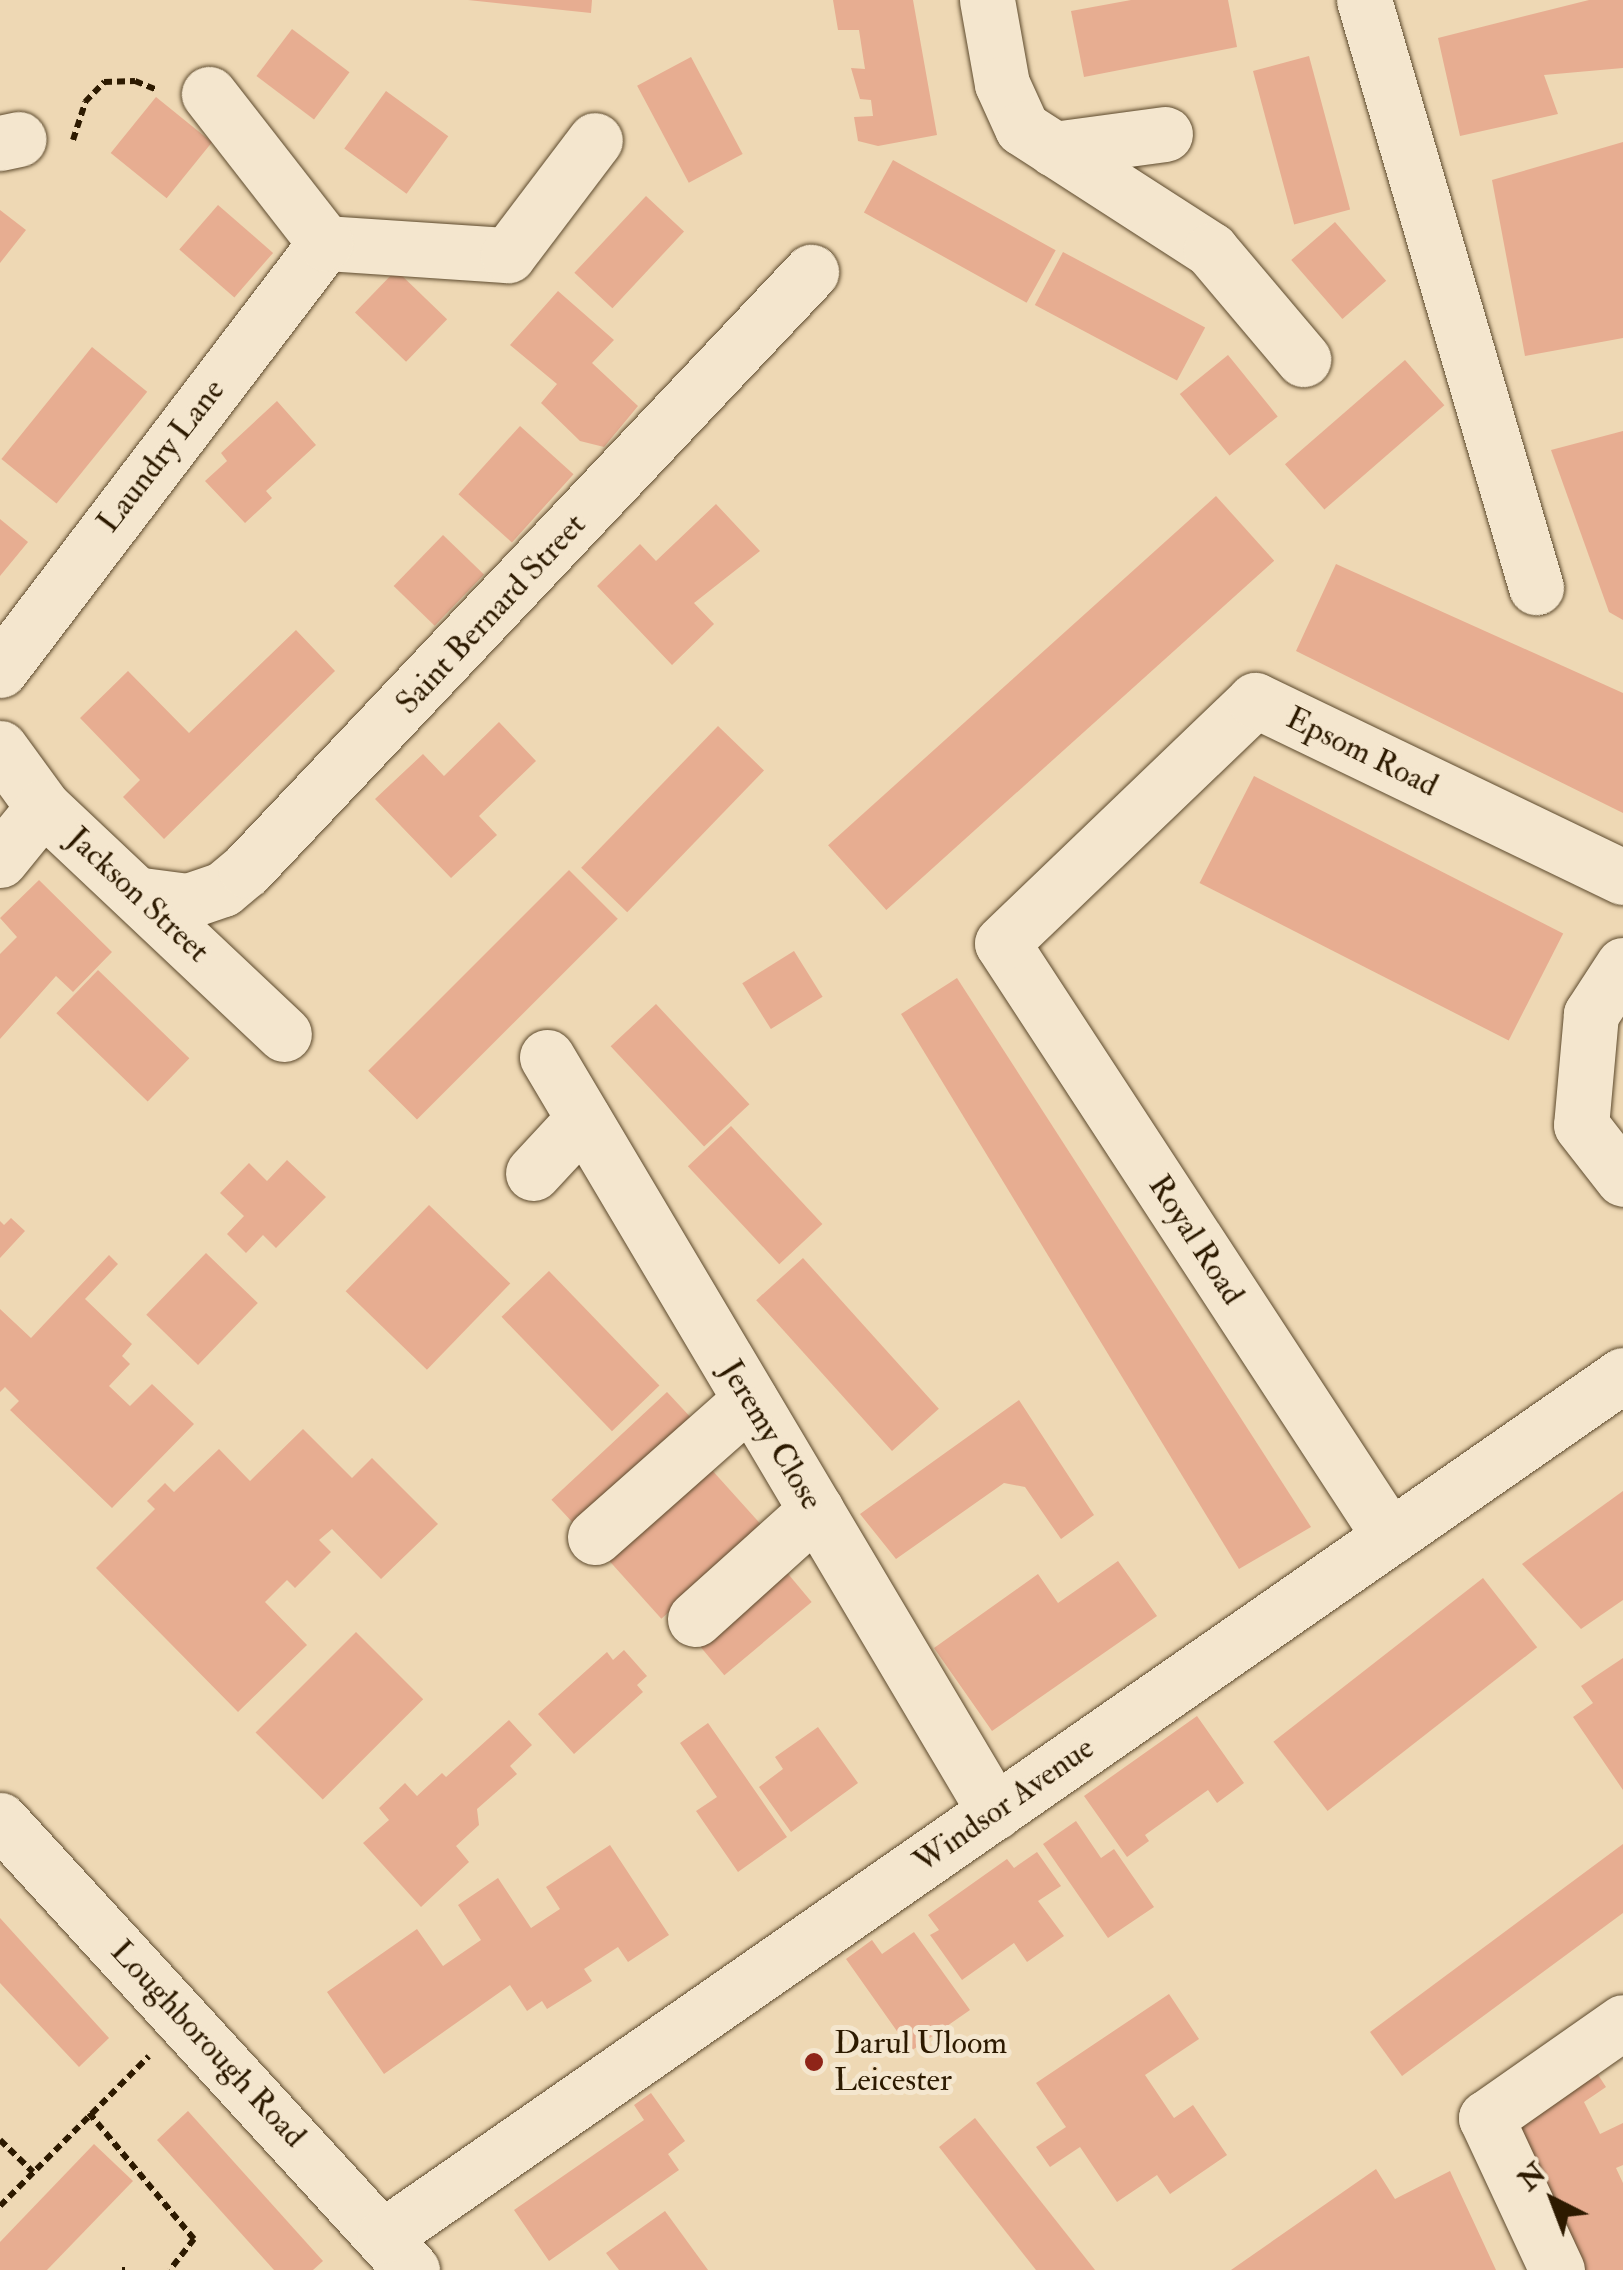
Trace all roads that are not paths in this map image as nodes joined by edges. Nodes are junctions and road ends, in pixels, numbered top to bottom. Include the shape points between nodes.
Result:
1 (987, 0) edge
2 (1379, 3) edge
3 (209, 94) road end
4 (1165, 134) dead end
5 (596, 140) dead end
6 (1054, 149) junction
7 (325, 243) junction
8 (811, 272) dead end
9 (1302, 359) dead end
10 (1536, 587) dead end
11 (0, 670) edge
12 (0, 748) edge
13 (44, 807) junction
14 (0, 860) edge
15 (1623, 877) edge
16 (142, 895) junction
17 (1002, 942) joint
18 (1623, 965) edge
19 (284, 1034) dead end
20 (547, 1058) dead end
21 (584, 1119) junction
22 (533, 1173) dead end
23 (1623, 1179) edge
24 (1623, 1375) edge
25 (750, 1400) junction
26 (816, 1510) junction
27 (595, 1537) dead end
28 (1390, 1538) junction
29 (695, 1618) dead end
30 (995, 1812) junction
31 (0, 1820) edge
32 (1623, 2022) edge
33 (399, 2252) edge
34 (1557, 2270) edge

1 - 6 street via 1002,84 1022,128
2 - 10 street
3 - 7 street
4 - 6 street
5 - 7 street via 508,256
6 - 9 street via 1210,250
7 - 11 street, Laundry Lane
8 - 16 street, Saint Bernard Street via 246,870 222,889 188,901
12 - 13 street, Jackson Street
13 - 14 street
13 - 16 street, Jackson Street
15 - 17 street, Epsom Road via 1255,700
16 - 19 street, Jackson Street
17 - 28 street, Royal Road
18 - 23 street via 1592,1014 1582,1126
20 - 21 street, Jeremy Close
21 - 22 street
21 - 25 street, Jeremy Close
24 - 28 street, Windsor Avenue
25 - 26 street, Jeremy Close
25 - 27 street
26 - 29 street
26 - 30 street, Jeremy Close
28 - 30 street, Windsor Avenue
30 - 33 street, Windsor Avenue
31 - 33 street, Loughborough Road
32 - 34 street via 1486,2118

